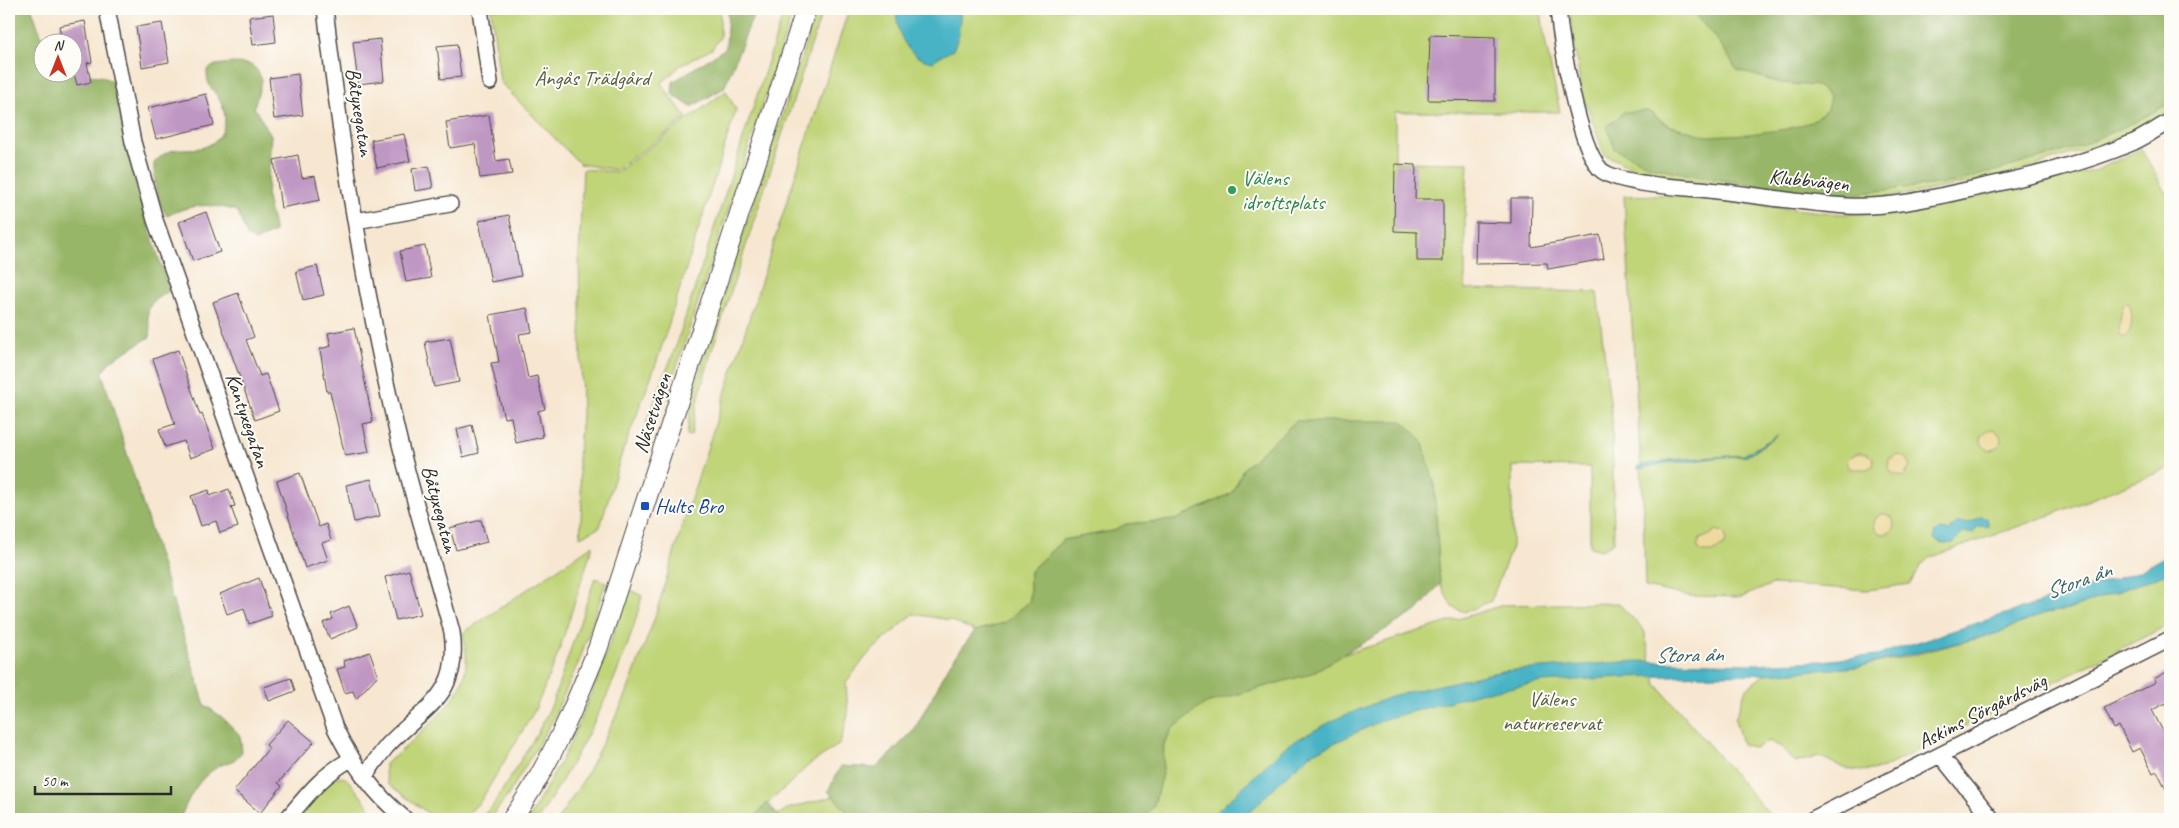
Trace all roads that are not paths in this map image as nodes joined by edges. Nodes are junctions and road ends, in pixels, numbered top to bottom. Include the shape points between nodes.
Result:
1 (107, 9) edge
2 (325, 9) edge
3 (480, 9) edge
4 (806, 9) edge
5 (1558, 9) edge
6 (490, 82) dead end
7 (2170, 121) edge
8 (450, 204) dead end
9 (356, 221) junction
10 (2170, 639) edge
11 (1941, 756) junction
12 (351, 759) junction
13 (364, 777) junction
14 (287, 819) edge
15 (405, 819) edge
16 (512, 819) edge
17 (1813, 819) edge
18 (1992, 819) edge

1 - 12 street, Kantyxegatan via 133,142 155,220 335,728
2 - 9 street, Båtyxegatan
3 - 6 street
4 - 16 street, Näsetvägen via 598,648 552,753
5 - 7 street, Klubbvägen via 1580,128 1590,153 1601,170 1639,182 1847,206 1886,205 2009,181 2078,162 2135,141
8 - 9 street
9 - 13 street, Båtyxegatan via 396,424 455,652 447,686 387,747
10 - 11 street, Askims Sörgårdsväg
11 - 17 street, Askims Sörgårdsväg
11 - 18 street
12 - 13 street, Kantyxegatan
12 - 14 street via 318,782
13 - 15 street, Kantyxegatan

